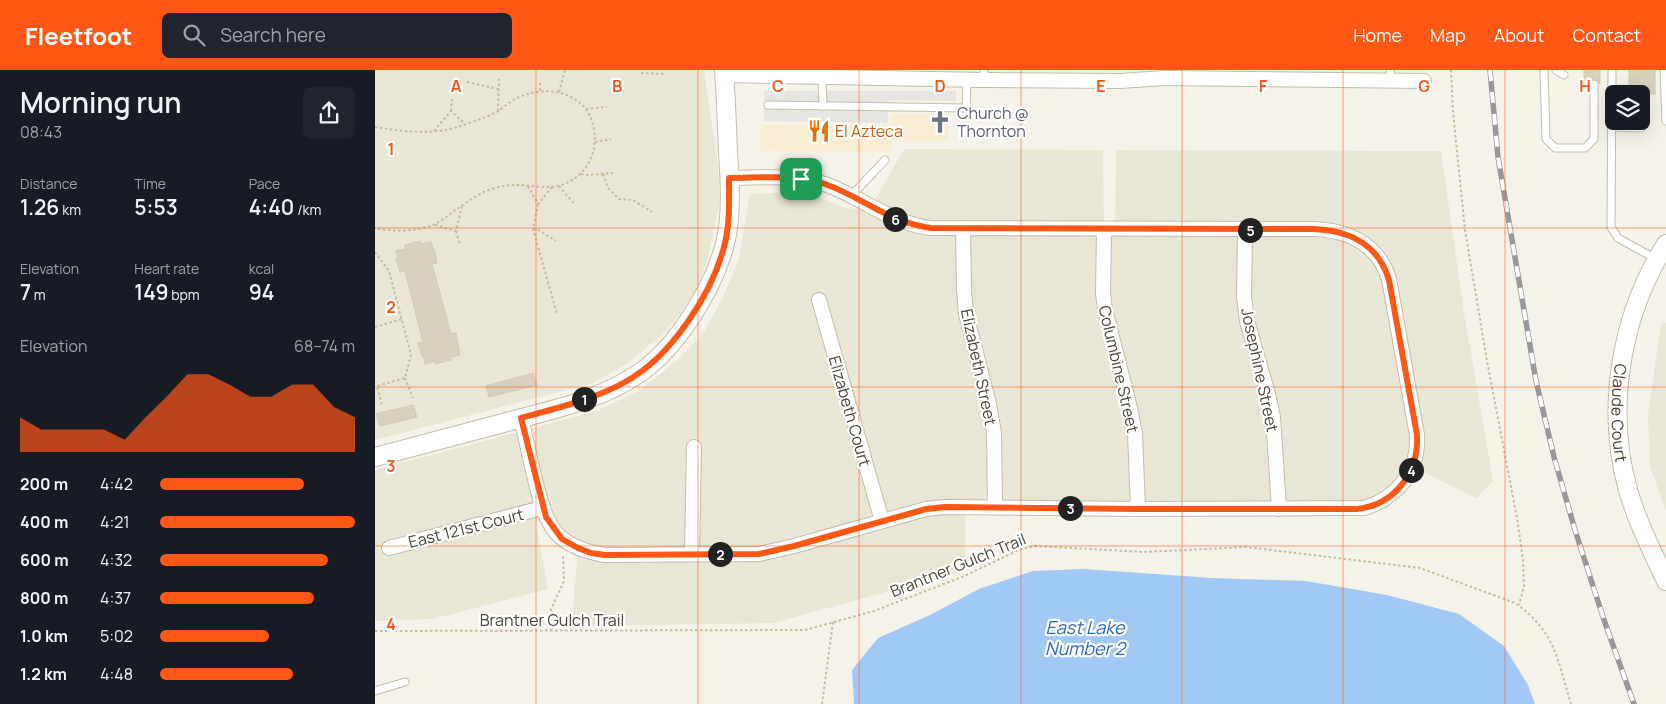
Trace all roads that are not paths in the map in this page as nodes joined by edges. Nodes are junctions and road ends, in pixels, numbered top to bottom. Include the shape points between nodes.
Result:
1 (1544, 70) edge
2 (1556, 70) edge
3 (1564, 70) edge
4 (1612, 70) edge
5 (1664, 70) edge
6 (724, 72) edge
7 (891, 74) edge
8 (984, 75) edge
9 (1280, 75) edge
10 (1312, 75) edge
11 (1391, 75) edge
12 (1120, 76) edge
13 (822, 77) junction
14 (967, 80) junction
15 (1424, 81) dead end
16 (1594, 84) dead end
17 (1612, 85) edge
18 (768, 105) dead end
19 (823, 106) junction
20 (1666, 120) edge
21 (1612, 130) edge
22 (885, 160) dead end
23 (729, 178) junction
24 (851, 195) junction
25 (963, 228) junction
26 (1103, 229) junction
27 (1245, 230) junction
28 (1666, 244) edge
29 (1656, 260) junction
30 (819, 300) dead end
31 (521, 418) junction
32 (694, 447) dead end
33 (375, 457) edge
34 (995, 507) junction
35 (542, 508) junction
36 (1138, 509) junction
37 (1279, 509) junction
38 (881, 522) junction
39 (389, 548) dead end
40 (692, 554) junction
41 (1666, 581) edge
42 (405, 682) dead end
43 (375, 691) edge

1 - 16 lane via 1546,139 1555,148 1585,148 1594,139
2 - 3 lane via 1564,75
4 - 17 lane
5 - 20 lane
6 - 13 street
6 - 23 street
7 - 13 street
7 - 14 street
8 - 12 street
8 - 14 street
9 - 10 street
9 - 12 street
10 - 11 street
11 - 15 street
13 - 19 lane
14 - 19 lane via 966,108
18 - 19 lane
21 - 29 lane via 1611,227 1618,238
22 - 24 lane
23 - 24 street via 801,179 825,184
23 - 31 street via 727,232 718,265 690,318 654,362 624,382 589,398
24 - 25 street via 905,223 931,228
25 - 26 street
25 - 34 street, Elizabeth Street via 966,314 994,433
26 - 27 street
26 - 36 street, Columbine Street via 1103,294 1131,408
27 - 37 street, Josephine Street via 1247,321 1273,417
27 - 37 street via 1332,230 1366,245 1375,254 1389,280 1417,435 1413,467 1400,487 1376,504 1365,508
28 - 29 street, Claude Court
29 - 41 street, Claude Court via 1637,303 1626,340 1617,422 1628,488 1645,537
30 - 38 street, Elizabeth Court
31 - 33 street
31 - 35 street
32 - 40 street
34 - 36 street
34 - 38 street via 936,508
35 - 39 street, East 121st Court
35 - 40 street via 549,524 562,539 578,548 605,555
36 - 37 street
38 - 40 street via 765,553
42 - 43 lane

